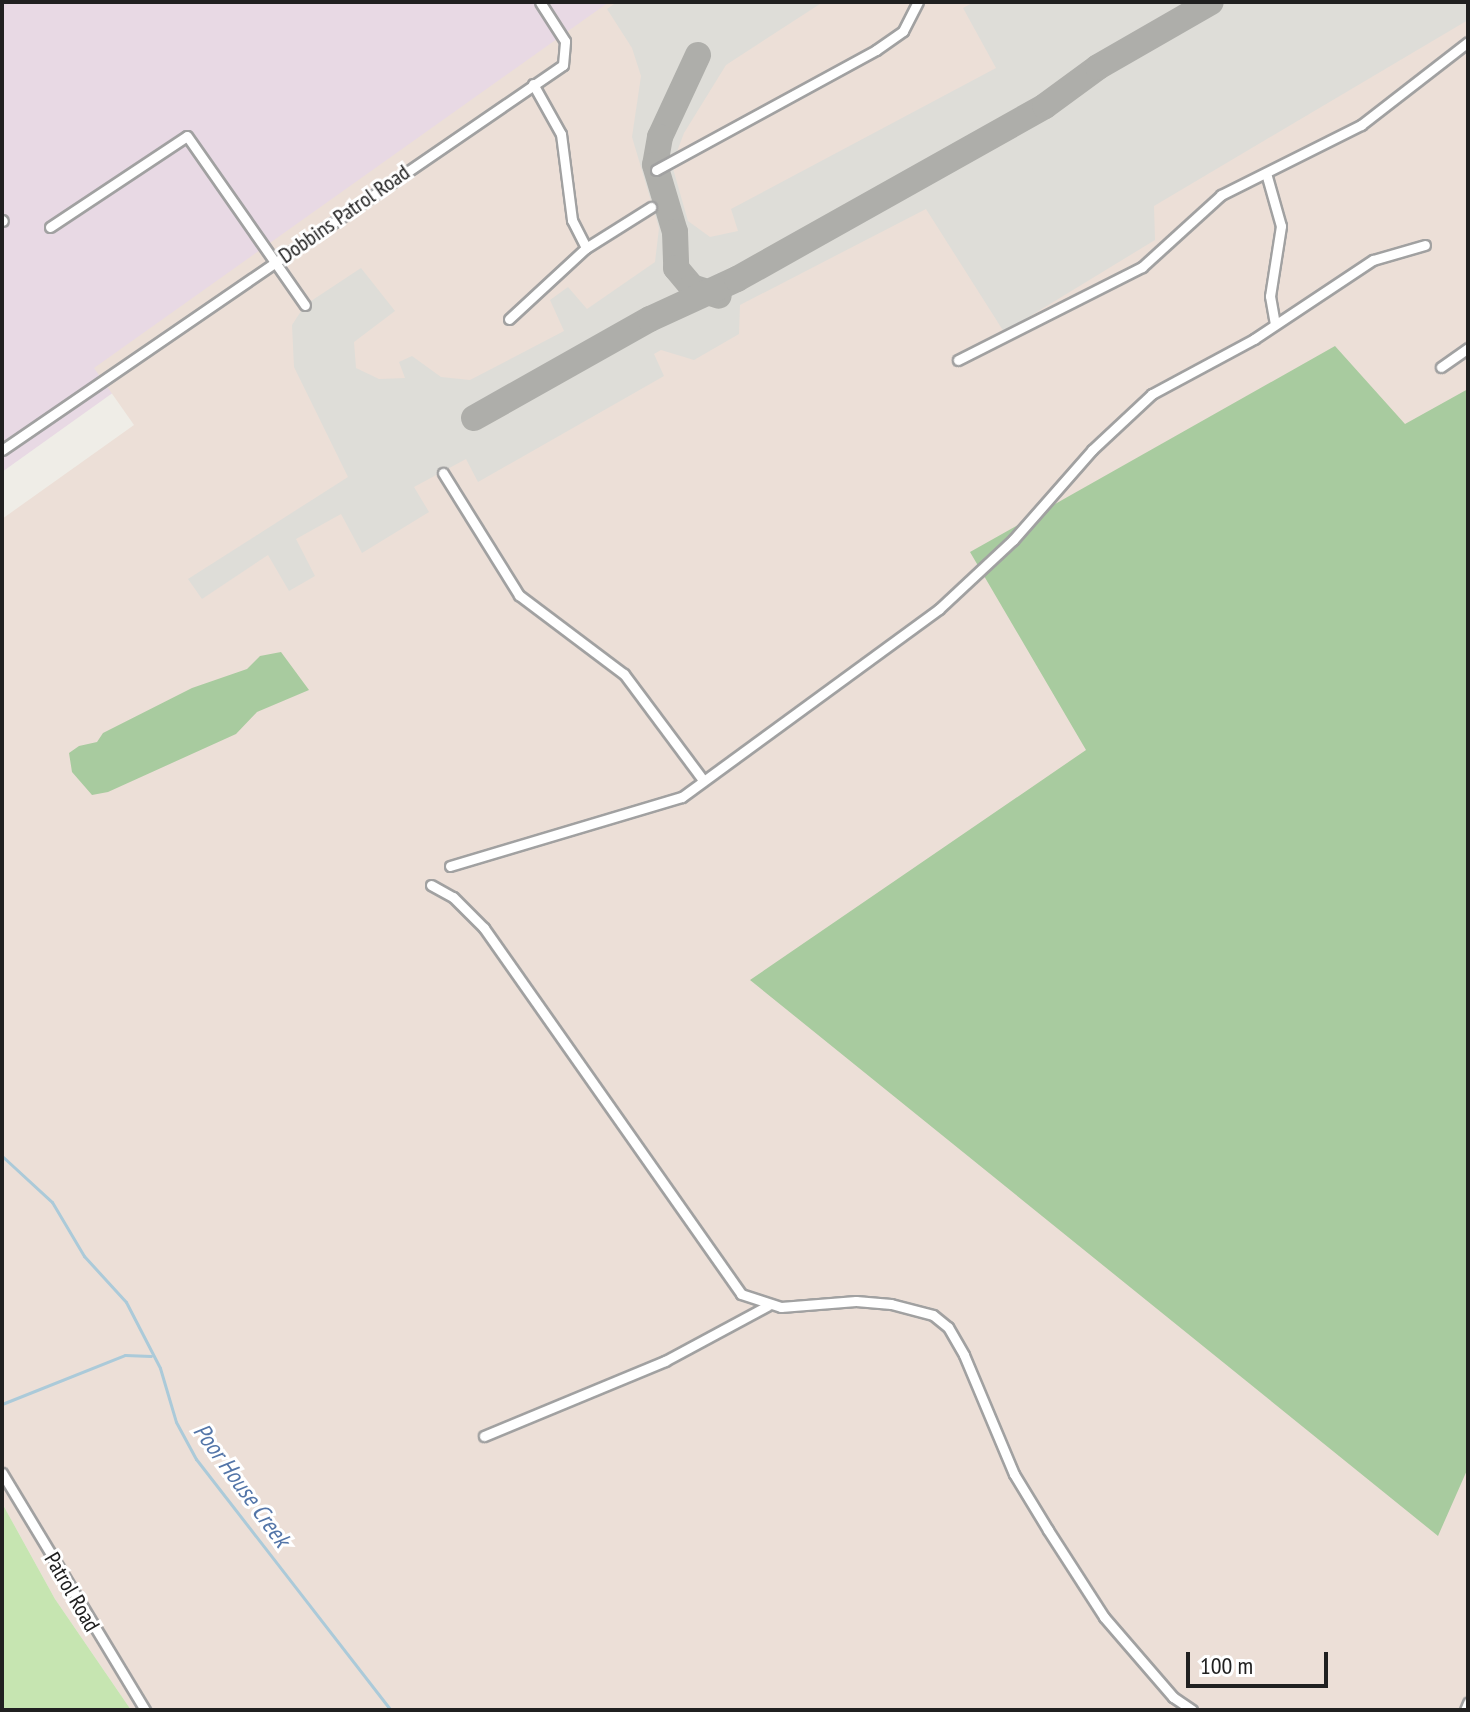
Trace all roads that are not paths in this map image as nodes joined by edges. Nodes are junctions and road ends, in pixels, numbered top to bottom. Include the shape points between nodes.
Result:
1 (540, 2) edge
2 (918, 2) edge
3 (1468, 42) edge
4 (533, 84) junction
5 (656, 170) dead end
6 (1266, 173) junction
7 (651, 207) dead end
8 (50, 227) dead end
9 (1425, 245) dead end
10 (586, 248) junction
11 (277, 260) junction
12 (305, 305) dead end
13 (509, 319) dead end
14 (1275, 324) junction
15 (1468, 348) edge
16 (958, 360) dead end
17 (1441, 367) dead end
18 (2, 450) edge
19 (443, 473) dead end
20 (703, 780) junction
21 (450, 866) dead end
22 (431, 885) dead end
23 (767, 1306) junction
24 (484, 1436) dead end
25 (2, 1473) edge
26 (1468, 1703) edge
27 (145, 1710) edge
28 (1192, 1710) edge
29 (1465, 1710) edge

1 - 4 street, Dobbins Patrol Road via 565,41 563,65
2 - 5 street via 903,31 876,50
3 - 6 street via 1361,125
4 - 10 street via 561,134 572,220
4 - 11 street, Dobbins Patrol Road
6 - 14 street via 1281,226 1270,296
6 - 16 street via 1221,195 1130,275
7 - 10 street
8 - 11 street via 187,136
9 - 14 street via 1373,260
10 - 13 street
11 - 12 street
11 - 18 street, Dobbins Patrol Road
14 - 20 street via 1152,394 1092,450 1013,540 939,609
15 - 17 street
19 - 20 street via 519,595 624,674
20 - 21 street via 669,804
22 - 23 street via 453,897 484,928 725,1276 745,1297
23 - 24 street via 665,1361
23 - 28 street via 891,1304 933,1315 948,1327 1014,1474 1055,1541 1141,1663
25 - 27 street, Patrol Road
26 - 29 street

